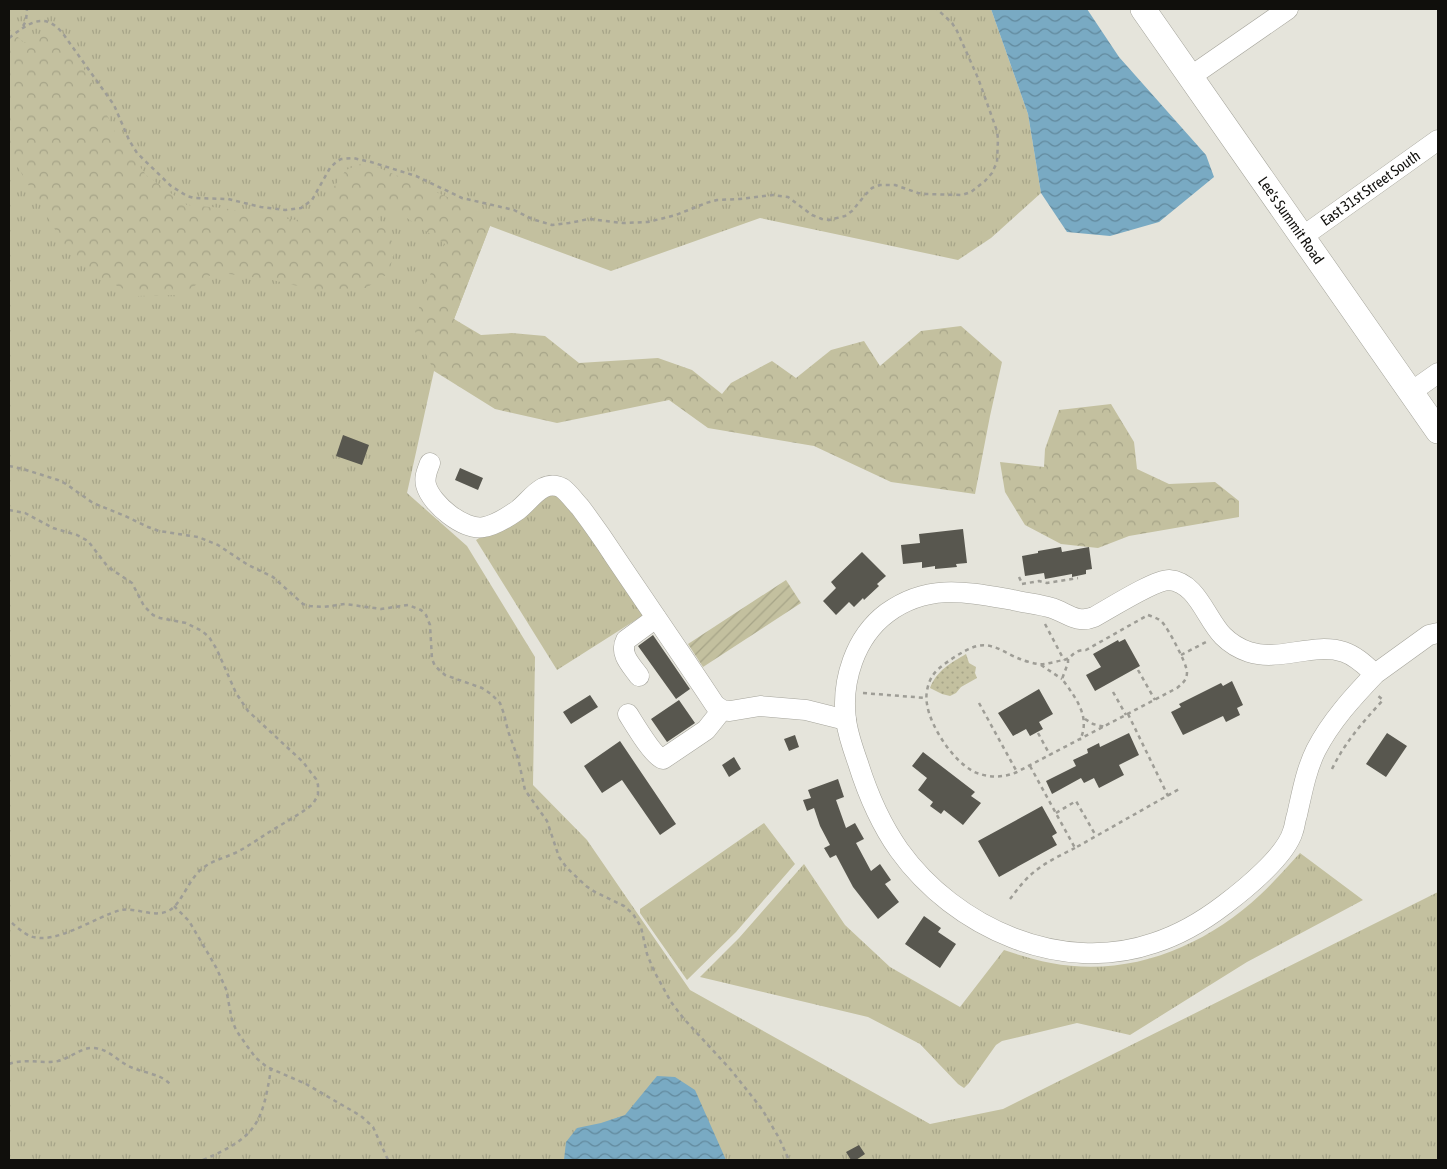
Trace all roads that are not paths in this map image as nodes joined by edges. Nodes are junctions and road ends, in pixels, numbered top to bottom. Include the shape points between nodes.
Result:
1 (1143, 9) edge
2 (1288, 9) edge
3 (1190, 77) junction
4 (1438, 140) edge
5 (1302, 237) junction
6 (1438, 374) edge
7 (1411, 392) junction
8 (1438, 431) edge
9 (430, 463) dead end
10 (656, 618) junction
11 (1435, 629) edge
12 (1375, 674) junction
13 (639, 676) dead end
14 (722, 710) junction
15 (628, 714) dead end
16 (846, 720) junction

1 - 3 main road, Lee's Summit Road
2 - 3 street
3 - 5 main road, Lee's Summit Road
4 - 5 street, East 31st Street South
5 - 7 main road, Lee's Summit Road
6 - 7 street
7 - 8 main road, Lee's Summit Road
9 - 10 street via 425,476 428,491 444,510 470,526 482,528 501,521 544,487 551,485 568,493
10 - 13 street via 623,645 625,657
10 - 14 street via 715,705
11 - 12 street
12 - 16 street via 1355,657 1335,650 1273,654 1249,652 1223,637 1188,587 1174,581 1150,586 1085,620 1074,619 1053,608 970,592 954,592 912,600 890,612 869,631 853,659 848,677
12 - 16 street via 1332,722 1315,752 1293,832 1278,856 1249,885 1205,918 1155,943 1116,951 1065,952 1026,943 982,924 943,897 899,850 877,813 866,790
14 - 15 street via 706,730 663,759 654,753
14 - 16 street via 760,706 806,710

